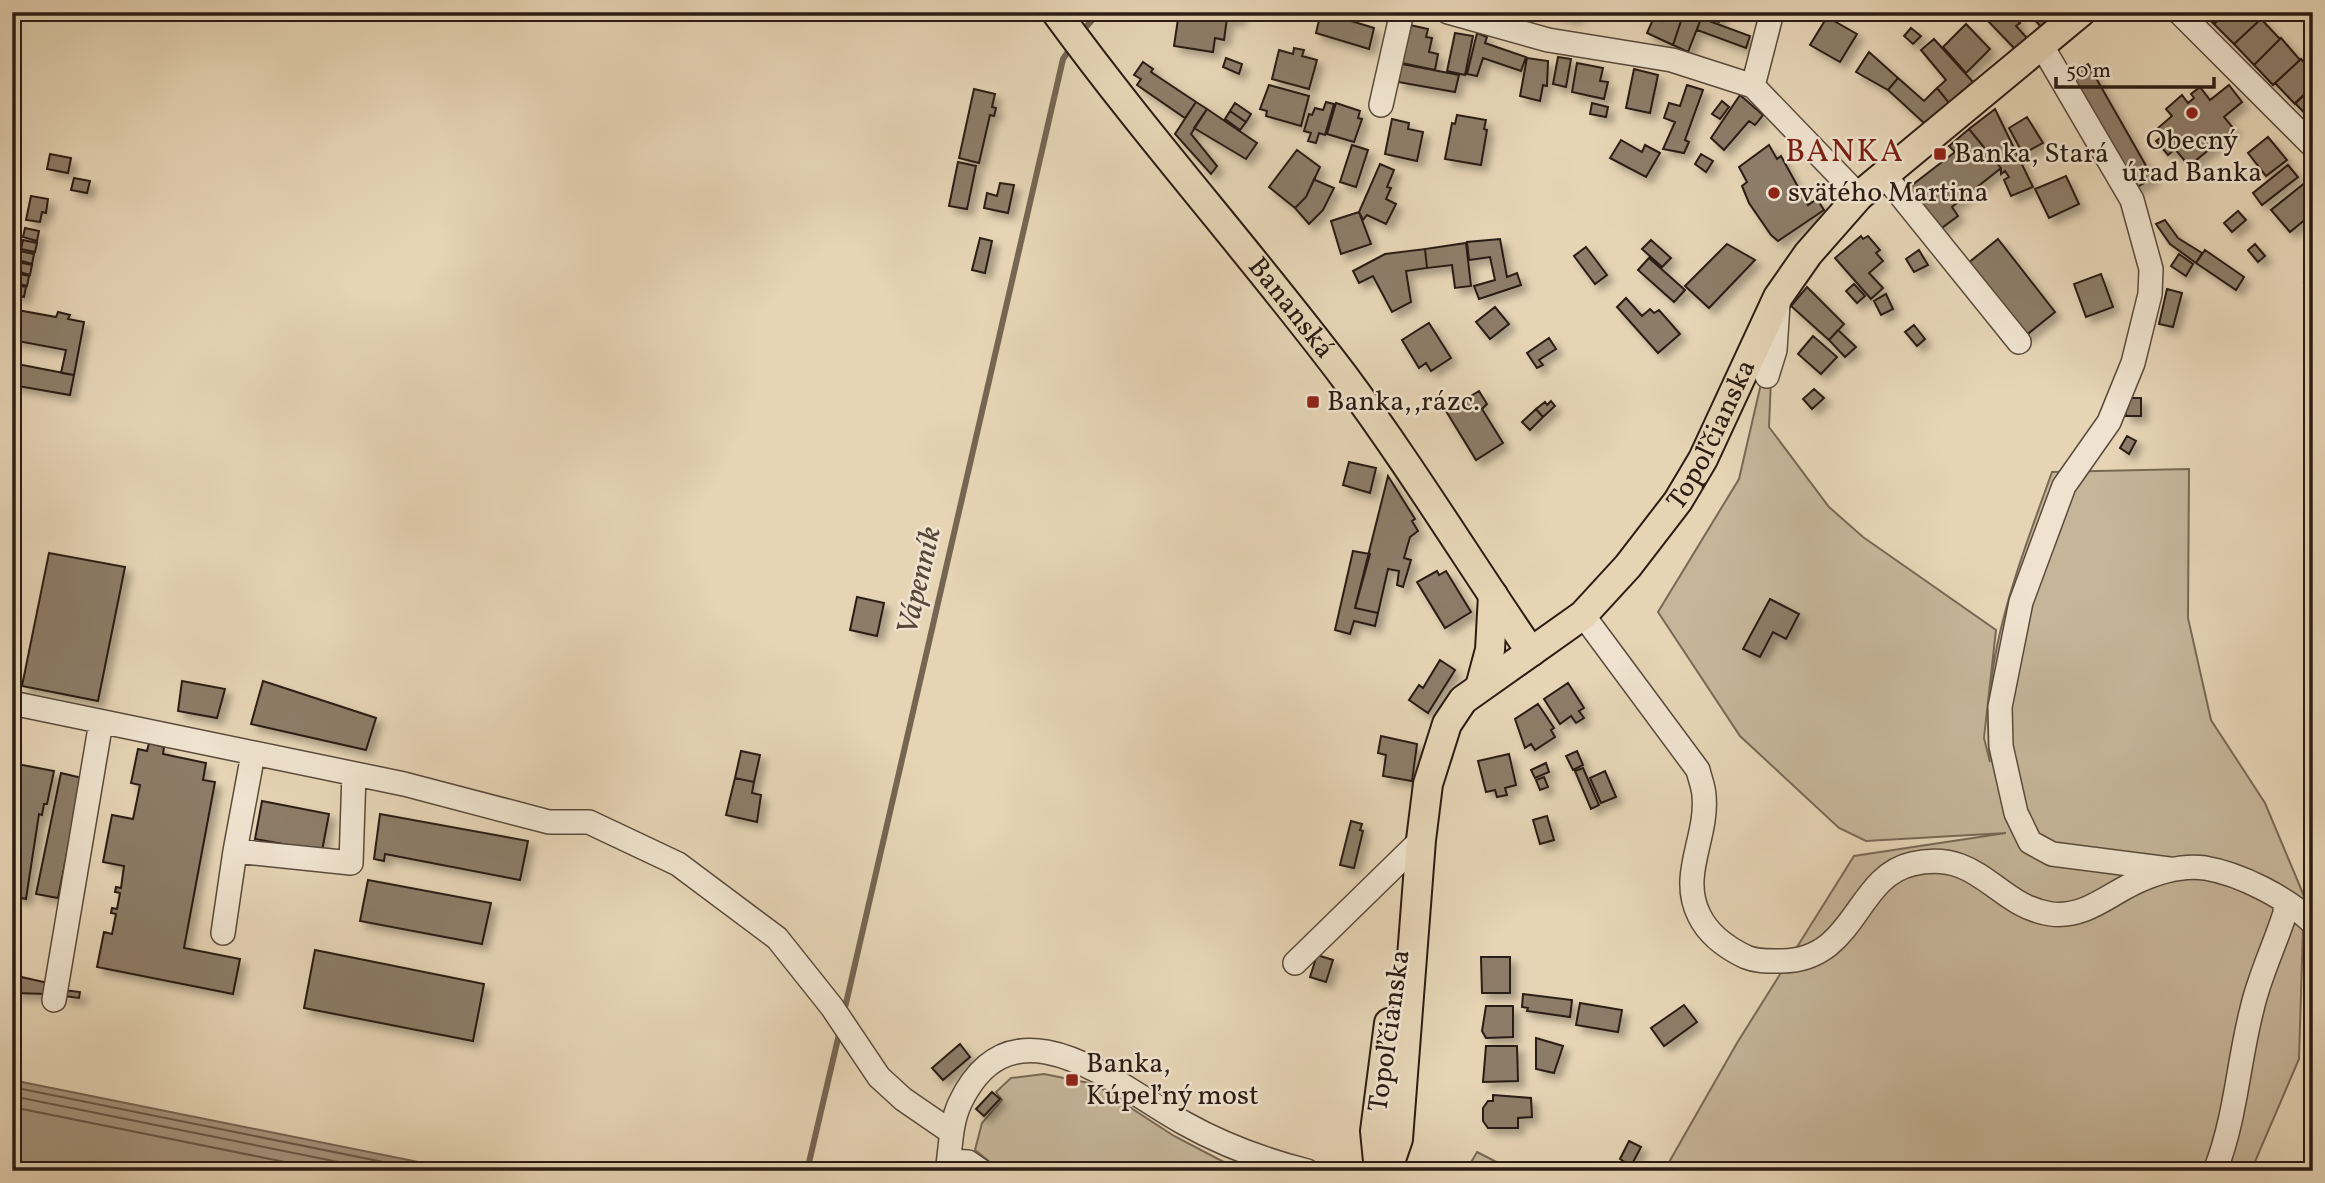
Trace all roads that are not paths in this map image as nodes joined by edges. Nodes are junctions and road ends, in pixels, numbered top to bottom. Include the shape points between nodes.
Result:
1 (1402, 12) edge
2 (1448, 12) edge
3 (1772, 12) edge
4 (2179, 12) edge
5 (2072, 15) edge
6 (1060, 18) edge
7 (2042, 46) junction
8 (1753, 86) junction
9 (1381, 105) dead end
10 (2313, 146) edge
11 (1885, 176) junction
12 (1860, 196) junction
13 (1778, 297) junction
14 (2019, 342) dead end
15 (1767, 376) dead end
16 (1493, 595) junction
17 (1583, 615) junction
18 (1531, 652) junction
19 (1480, 687) junction
20 (12, 703) edge
21 (102, 722) junction
22 (253, 754) junction
23 (354, 774) junction
24 (1421, 840) junction
25 (235, 851) junction
26 (2172, 869) junction
27 (1415, 893) junction
28 (2285, 902) junction
29 (2313, 923) edge
30 (223, 933) dead end
31 (1296, 962) dead end
32 (54, 1000) dead end
33 (951, 1132) junction
34 (948, 1166) edge
35 (981, 1171) edge
36 (1307, 1171) edge
37 (1379, 1171) edge
38 (1387, 1171) edge
39 (2215, 1171) edge

1 - 9 street
2 - 8 street via 1548,40 1672,60
3 - 8 street
4 - 10 street
5 - 7 main road, Topoľčianska
6 - 16 main road, Bananská via 1350,385
7 - 11 main road, Topoľčianska
7 - 26 street via 2132,200 2151,270 2143,329 2109,422 2064,486 2021,602 2000,707 2001,746 2016,813 2030,842 2052,854
8 - 12 street
11 - 12 main road, Topoľčianska
11 - 14 street
12 - 13 main road, Topoľčianska via 1808,254
13 - 15 street via 1775,350
13 - 17 main road, Topoľčianska via 1703,459 1678,501
16 - 18 main road, Bananská
16 - 19 main road via 1490,650
17 - 18 main road, Topoľčianska
17 - 26 street via 1698,770 1705,797 1690,882 1699,916 1726,947 1755,961 1799,961 1830,945 1878,884 1910,864 1949,861 1982,874 2015,901 2052,914 2091,909 2134,883
18 - 19 main road, Topoľčianska
19 - 24 main road, Topoľčianska via 1463,700 1447,724 1428,784
20 - 21 street
21 - 22 street
21 - 32 street
22 - 23 street
22 - 25 street
23 - 25 street via 351,863
23 - 33 street via 549,822 589,822 678,864 777,937 832,1006 879,1077
24 - 27 main road, Topoľčianska
24 - 31 street
25 - 30 street
26 - 28 street via 2205,868
27 - 37 main road, Topoľčianska via 1394,975 1375,1131
27 - 38 main road, Topoľčianska via 1398,1139
28 - 29 street
28 - 39 street via 2252,1008 2241,1080
33 - 34 street
33 - 36 street via 959,1105 986,1066 1026,1051 1051,1052 1086,1063 1226,1144
34 - 35 street via 968,1162

